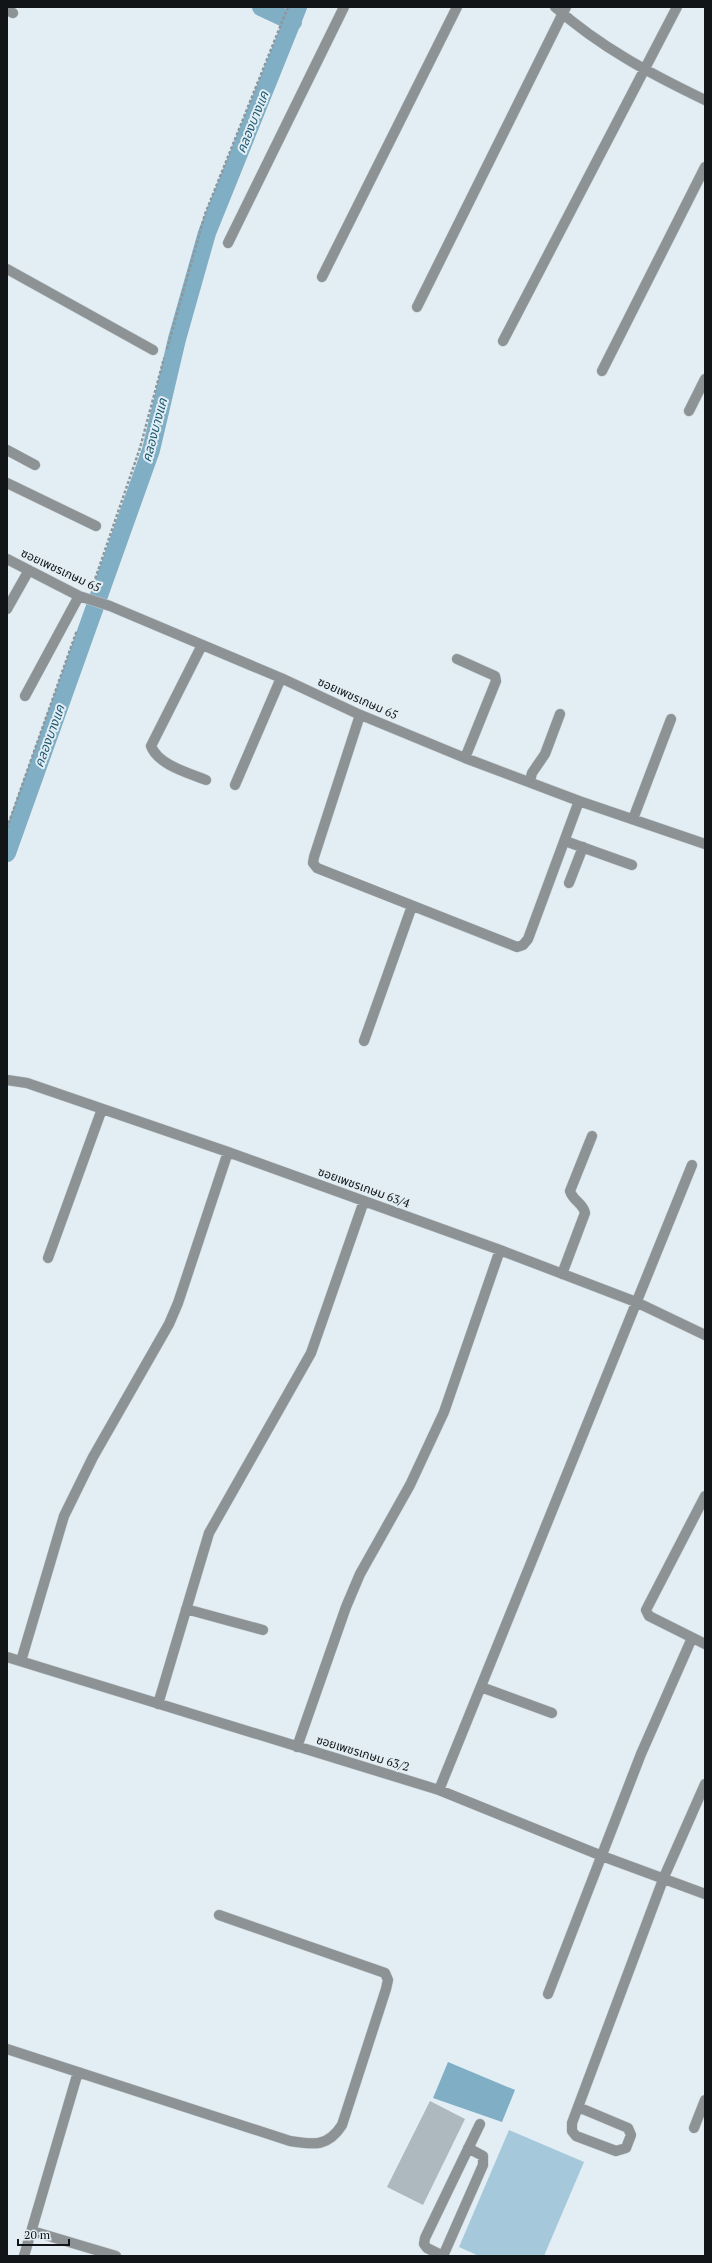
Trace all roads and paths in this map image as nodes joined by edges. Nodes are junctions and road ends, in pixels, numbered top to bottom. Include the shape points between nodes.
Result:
1 (288, 7) edge
2 (344, 7) edge
3 (457, 7) edge
4 (555, 7) edge
5 (677, 7) edge
6 (564, 11) edge
7 (646, 71) junction
8 (705, 100) edge
9 (705, 167) edge
10 (228, 244) dead end
11 (7, 269) edge
12 (322, 277) dead end
13 (417, 307) dead end
14 (503, 341) dead end
15 (153, 350) dead end
16 (602, 371) dead end
17 (705, 379) edge
18 (689, 411) dead end
19 (7, 450) edge
20 (35, 465) dead end
21 (7, 483) edge
22 (96, 526) dead end
23 (7, 559) edge
24 (28, 570) junction
25 (83, 595) junction
26 (7, 609) edge
27 (78, 629) dead end
28 (202, 645) junction
29 (457, 659) dead end
30 (281, 678) junction
31 (25, 696) dead end
32 (560, 714) dead end
33 (360, 715) junction
34 (671, 719) dead end
35 (465, 758) junction
36 (206, 780) dead end
37 (530, 782) junction
38 (235, 785) dead end
39 (579, 801) junction
40 (633, 819) junction
41 (7, 828) edge
42 (565, 841) junction
43 (705, 844) edge
44 (583, 847) junction
45 (632, 865) dead end
46 (570, 883) dead end
47 (412, 906) junction
48 (364, 1042) dead end
49 (7, 1080) edge
50 (102, 1110) junction
51 (592, 1136) dead end
52 (228, 1152) junction
53 (692, 1165) dead end
54 (364, 1200) junction
55 (500, 1250) junction
56 (48, 1258) dead end
57 (562, 1274) junction
58 (636, 1302) junction
59 (705, 1335) edge
60 (705, 1496) edge
61 (186, 1609) junction
62 (263, 1630) dead end
63 (692, 1638) junction
64 (705, 1644) edge
65 (7, 1657) edge
66 (21, 1661) junction
67 (481, 1687) junction
68 (158, 1704) junction
69 (552, 1713) dead end
70 (297, 1747) junction
71 (705, 1784) edge
72 (439, 1790) junction
73 (602, 1856) junction
74 (664, 1877) junction
75 (705, 1894) edge
76 (219, 1915) dead end
77 (548, 1994) dead end
78 (7, 2049) edge
79 (78, 2072) junction
80 (705, 2100) edge
81 (578, 2107) junction
82 (480, 2124) dead end
83 (694, 2128) dead end
84 (468, 2148) junction
85 (32, 2231) junction
86 (24, 2256) edge
87 (116, 2256) edge
88 (443, 2256) edge

1 - 25 path via 205,214 140,448
2 - 10 street
3 - 12 street
4 - 6 street
5 - 7 street
6 - 7 street via 603,46
6 - 13 street
7 - 8 street
7 - 14 street
9 - 16 street
11 - 15 street
17 - 18 street
19 - 20 street
21 - 22 street
23 - 24 street, ซอยเพชรเกษม 65
24 - 25 street, ซอยเพชรเกษม 65
24 - 26 street
25 - 28 street, ซอยเพชรเกษม 65
25 - 31 street
27 - 41 path
28 - 30 street, ซอยเพชรเกษม 65
28 - 36 street via 151,746 153,753 162,760
29 - 35 street via 495,676 496,681
30 - 33 street, ซอยเพชรเกษม 65
30 - 38 street
32 - 37 street via 545,754 532,773
33 - 35 street, ซอยเพชรเกษม 65
33 - 47 street via 313,863 316,868
34 - 40 street
35 - 37 street, ซอยเพชรเกษม 65
37 - 39 street, ซอยเพชรเกษม 65
39 - 40 street, ซอยเพชรเกษม 65
39 - 42 street
40 - 43 street, ซอยเพชรเกษม 65
42 - 44 street
42 - 47 street via 528,939 523,945 517,946
44 - 45 street
44 - 46 street
47 - 48 street
49 - 50 street, ซอยเพชรเกษม 63/4 via 27,1083
50 - 52 street, ซอยเพชรเกษม 63/4
50 - 56 street
51 - 57 street via 570,1191 572,1197 583,1206 585,1213
52 - 54 street, ซอยเพชรเกษม 63/4
52 - 66 street via 169,1324 64,1516
53 - 58 street
54 - 55 street, ซอยเพชรเกษม 63/4
54 - 61 street via 311,1353 209,1533
55 - 57 street, ซอยเพชรเกษม 63/4
55 - 70 street via 444,1412 410,1484 360,1574
57 - 58 street, ซอยเพชรเกษม 63/4
58 - 59 street, ซอยเพชรเกษม 63/4
58 - 67 street
60 - 63 street via 646,1610 649,1616
61 - 62 street
61 - 68 street
63 - 64 street
63 - 73 street via 641,1754
65 - 66 street, ซอยเพชรเกษม 63/2
66 - 68 street, ซอยเพชรเกษม 63/2
67 - 69 street
67 - 72 street
68 - 70 street, ซอยเพชรเกษม 63/2
70 - 72 street, ซอยเพชรเกษม 63/2
71 - 74 street
72 - 73 street, ซอยเพชรเกษม 63/2
73 - 74 street, ซอยเพชรเกษม 63/2
73 - 77 street
74 - 75 street, ซอยเพชรเกษม 63/2
74 - 81 street
76 - 79 street via 385,1973 388,1980 386,1989 342,2125 335,2136 323,2143 290,2141
78 - 79 street
79 - 85 street
80 - 83 street
81 - 81 street via 628,2128 631,2135 626,2148 616,2151 576,2136 572,2131 572,2123
82 - 84 street
84 - 88 street via 482,2156 483,2165
84 - 88 street via 425,2238 424,2244 427,2248
85 - 86 street
85 - 87 street

